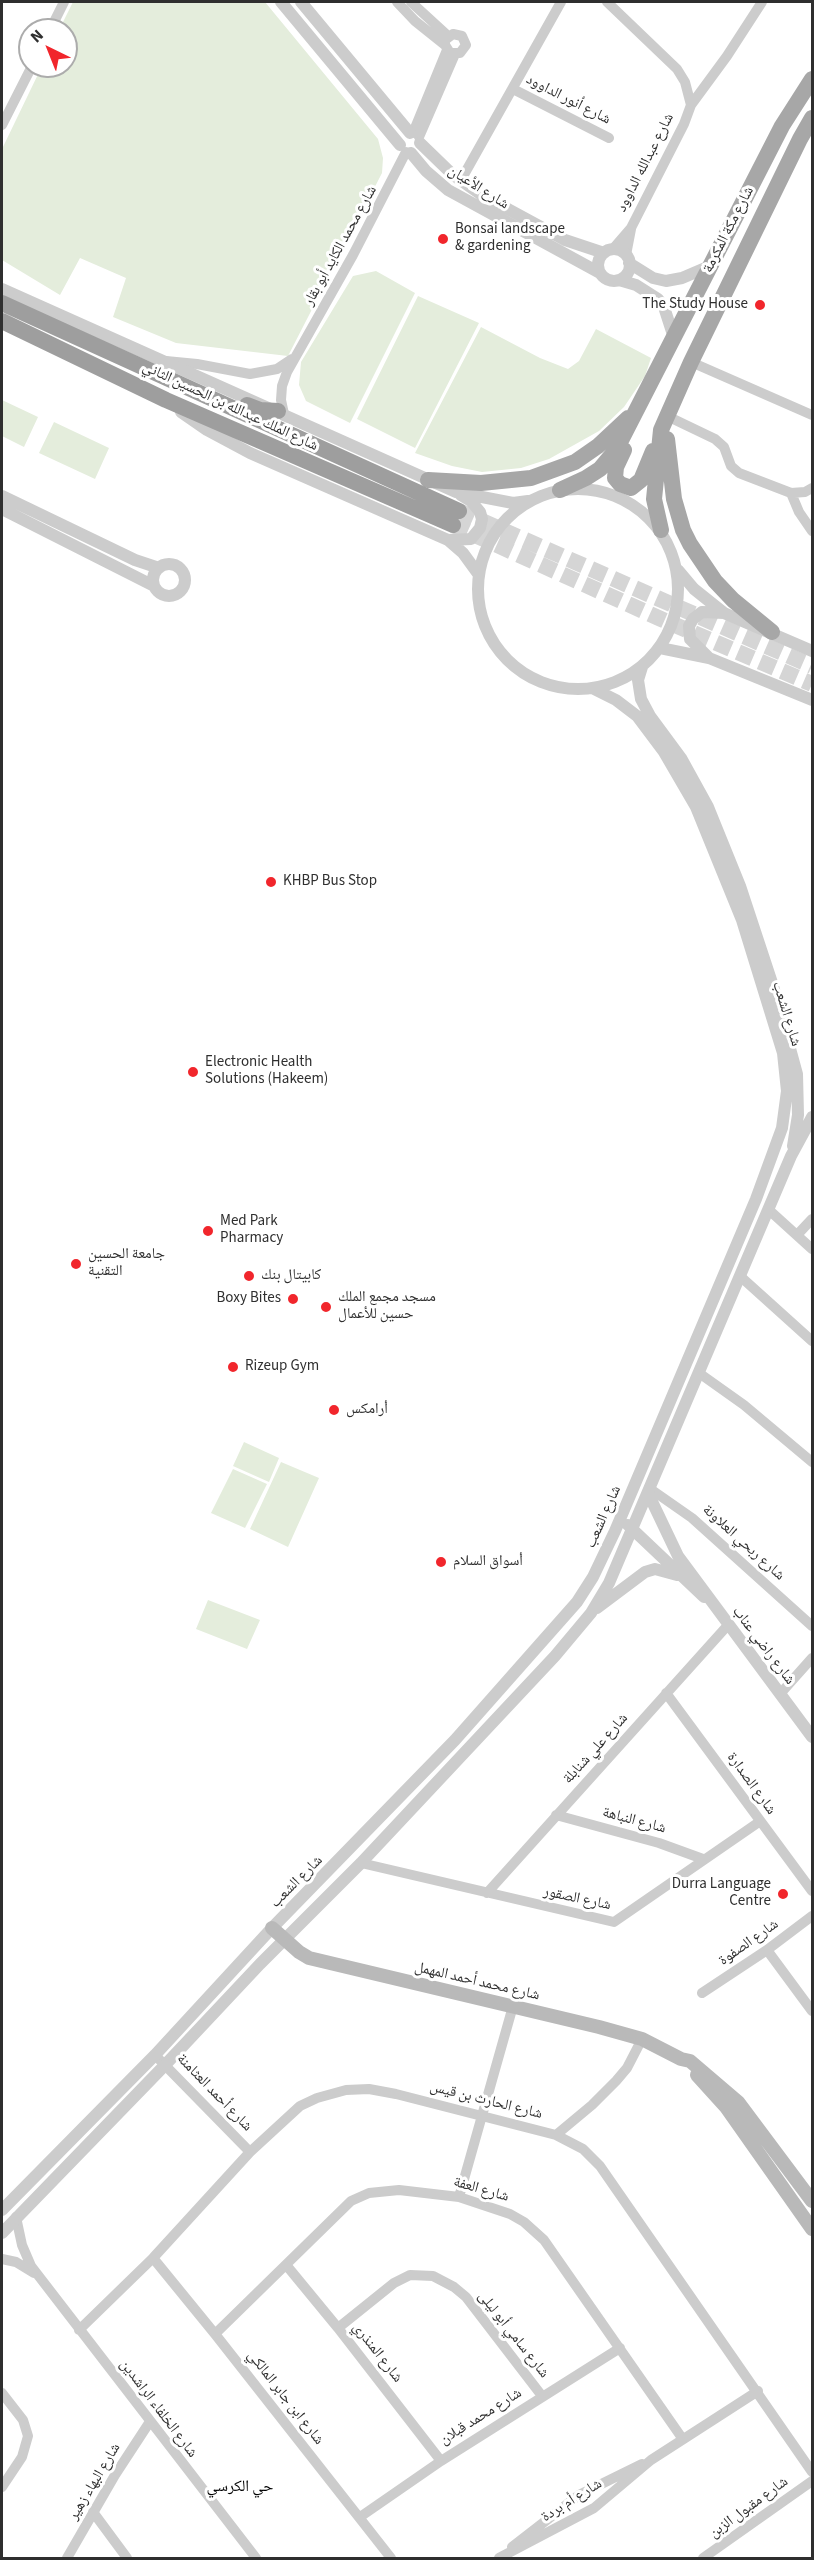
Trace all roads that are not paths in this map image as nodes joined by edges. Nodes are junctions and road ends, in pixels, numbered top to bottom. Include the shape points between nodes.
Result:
1 (64, 2) edge
2 (281, 2) edge
3 (301, 2) edge
4 (397, 2) edge
5 (411, 2) edge
6 (561, 2) edge
7 (607, 2) edge
8 (762, 2) edge
9 (56, 18) edge
10 (449, 46) junction
11 (26, 78) edge
12 (813, 79) edge
13 (513, 88) junction
14 (691, 105) junction
15 (813, 118) edge
16 (2, 125) edge
17 (416, 136) junction
18 (609, 138) dead end
19 (406, 150) junction
20 (461, 180) junction
21 (631, 228) junction
22 (608, 251) junction
23 (628, 259) junction
24 (710, 266) junction
25 (600, 273) junction
26 (619, 280) junction
27 (2, 289) edge
28 (2, 303) edge
29 (2, 321) edge
30 (674, 338) junction
31 (298, 352) junction
32 (164, 361) junction
33 (691, 362) junction
34 (657, 373) junction
35 (167, 378) junction
36 (639, 406) junction
37 (281, 412) junction
38 (813, 415) edge
39 (664, 423) junction
40 (428, 480) junction
41 (813, 488) edge
42 (560, 490) junction
43 (456, 492) junction
44 (791, 493) junction
45 (2, 496) edge
46 (529, 501) junction
47 (2, 508) edge
48 (454, 525) junction
49 (661, 530) junction
50 (813, 531) edge
51 (675, 562) junction
52 (159, 568) junction
53 (479, 574) junction
54 (154, 586) junction
55 (724, 613) junction
56 (772, 632) junction
57 (660, 648) junction
58 (813, 651) edge
59 (709, 658) junction
60 (642, 667) junction
61 (592, 688) junction
62 (813, 700) edge
63 (813, 1117) edge
64 (791, 1156) junction
65 (769, 1210) junction
66 (813, 1219) edge
67 (798, 1235) junction
68 (813, 1249) edge
69 (741, 1277) junction
70 (708, 1306) junction
71 (724, 1314) junction
72 (813, 1341) edge
73 (699, 1373) junction
74 (813, 1462) edge
75 (648, 1490) junction
76 (620, 1518) junction
77 (632, 1529) junction
78 (680, 1577) junction
79 (711, 1602) junction
80 (591, 1613) junction
81 (728, 1625) junction
82 (813, 1626) edge
83 (813, 1658) edge
84 (666, 1693) junction
85 (780, 1694) junction
86 (813, 1737) edge
87 (556, 1815) junction
88 (759, 1821) junction
89 (703, 1859) junction
90 (361, 1863) junction
91 (813, 1891) edge
92 (487, 1893) junction
93 (813, 1916) edge
94 (272, 1928) junction
95 (284, 1940) junction
96 (767, 1950) junction
97 (702, 1993) dead end
98 (513, 2006) junction
99 (813, 2011) edge
100 (642, 2039) junction
101 (156, 2055) junction
102 (681, 2059) junction
103 (166, 2064) junction
104 (481, 2115) junction
105 (556, 2135) junction
106 (250, 2152) junction
107 (459, 2197) junction
108 (813, 2201) edge
109 (2, 2210) edge
110 (16, 2217) junction
111 (813, 2229) edge
112 (2, 2232) edge
113 (153, 2258) junction
114 (2, 2259) edge
115 (286, 2266) junction
116 (38, 2276) junction
117 (338, 2328) junction
118 (79, 2330) junction
119 (215, 2334) junction
120 (620, 2348) junction
121 (758, 2391) junction
122 (2, 2393) edge
123 (542, 2397) junction
124 (149, 2423) junction
125 (682, 2438) junction
126 (651, 2460) junction
127 (441, 2461) junction
128 (813, 2472) edge
129 (813, 2481) edge
130 (2, 2487) edge
131 (93, 2512) junction
132 (360, 2517) junction
133 (720, 2555) edge
134 (500, 2558) edge
135 (67, 2559) edge
136 (127, 2559) edge
137 (256, 2559) edge
138 (391, 2559) edge
139 (703, 2559) edge

1 - 9 street
2 - 19 street, شارع الأعيان
3 - 17 street, شارع الأعيان
4 - 10 street
5 - 10 street
6 - 13 street, شارع أنور الداوود
7 - 14 street, شارع عبدالله الداوود via 676,69 685,82
8 - 14 street
10 - 17 street
11 - 16 street
12 - 24 main road, شارع مكة المكرمة via 782,126
13 - 18 street, شارع أنور الداوود
13 - 20 street, شارع أنور الداوود
14 - 21 street, شارع عبدالله الداوود
15 - 33 main road, شارع مكة المكرمة
17 - 19 street via 418,149
17 - 19 street via 402,136
17 - 20 street, شارع الأعيان
19 - 25 street, شارع الأعيان via 448,190
19 - 31 street, شارع محمد الكايد أبو بقار
20 - 22 street, شارع الأعيان via 519,217 565,240
21 - 22 street, شارع عبدالله الداوود
21 - 23 street, شارع عبدالله الداوود
22 - 23 street
22 - 25 street via 598,262
23 - 24 street via 653,278 666,281
23 - 26 street via 627,273
24 - 30 main road, شارع مكة المكرمة
25 - 26 street via 608,280
26 - 30 street via 658,299
27 - 32 street, شارع الملك عبدالله بن الحسين الثاني
28 - 35 highway, شارع الملك عبدالله بن الحسين الثاني
29 - 48 highway, شارع الملك عبدالله بن الحسين الثاني via 166,400
30 - 34 main road, شارع مكة المكرمة
31 - 32 street, شارع محمد الكايد أبو بقار via 277,369 259,374
31 - 37 street, شارع محمد الكايد أبو بقار via 282,386
32 - 37 street, شارع الملك عبدالله بن الحسين الثاني
33 - 38 street
33 - 39 main road, شارع مكة المكرمة
34 - 36 main road, شارع مكة المكرمة
34 - 39 main road via 616,467 615,478 620,484 631,488 641,480
35 - 37 highway via 190,382 260,410
35 - 48 highway, شارع الملك عبدالله بن الحسين الثاني
36 - 40 main road via 575,462 539,476 482,483
36 - 42 main road, شارع مكة المكرمة via 608,462
37 - 40 street, شارع الملك عبدالله بن الحسين الثاني
39 - 44 street via 715,439 739,473
39 - 49 main road, شارع مكة المكرمة via 654,499
39 - 56 main road via 674,499 683,530 715,581 746,613
40 - 43 street, شارع الملك عبدالله بن الحسين الثاني
41 - 44 street
42 - 46 street
42 - 49 street via 588,489 616,495 648,516
43 - 46 street via 513,503
43 - 48 street via 476,506 482,519 471,539
44 - 50 street
45 - 52 street
46 - 53 street via 495,532
47 - 54 street
48 - 53 street via 463,553
49 - 51 street
51 - 55 street via 678,573
51 - 57 street via 677,606
52 - 54 street via 153,576
52 - 54 street via 168,564 178,566 185,584 180,592 170,596 161,594
53 - 61 street via 483,621 494,645 514,667 541,682 570,689
55 - 56 street
55 - 59 street via 702,612 689,626 690,639
56 - 58 street
57 - 59 street
57 - 60 street
59 - 62 street
60 - 61 street via 621,680
60 - 64 street, شارع الشعب via 638,680 641,699 708,807 740,886 773,986 797,1074 798,1115
61 - 70 street, شارع الشعب via 621,704 645,726 696,807 742,920 783,1053 787,1091 782,1128 752,1208
63 - 64 street, شارع الشعب
64 - 65 street, شارع الشعب
65 - 67 street
65 - 69 street, شارع الشعب
66 - 67 street
67 - 68 street
69 - 71 street, شارع الشعب
69 - 72 street
70 - 71 street via 719,1304
70 - 76 street, شارع الشعب
71 - 73 street, شارع الشعب
73 - 74 street
73 - 75 street, شارع الشعب
75 - 77 street, شارع الشعب
75 - 79 street, شارع راضي عناب via 669,1541
75 - 82 street, شارع ربحي العلاونة via 692,1518
76 - 77 street, شارع راضي عناب
76 - 94 street, شارع الشعب via 593,1577 558,1626 455,1740
77 - 78 street, شارع راضي عناب
77 - 80 street, شارع الشعب via 609,1583
78 - 79 street, شارع راضي عناب
78 - 80 street via 656,1569 645,1572
79 - 81 street, شارع راضي عناب
80 - 90 street, شارع الشعب
81 - 84 street, شارع علي شنابلة
81 - 85 street, شارع راضي عناب
83 - 85 street
84 - 87 street, شارع علي شنابلة
84 - 88 street, شارع الصدارة
85 - 86 street, شارع راضي عناب
87 - 89 street, شارع النباهة
87 - 92 street, شارع علي شنابلة
88 - 89 street, شارع الصقور
88 - 91 street, شارع الصدارة
89 - 92 street, شارع الصقور via 615,1922
90 - 92 street, شارع الصقور
90 - 95 street, شارع الشعب
93 - 96 street, شارع الصفوة
94 - 95 main road, شارع محمد أحمد المهمل
94 - 101 street, شارع الشعب
95 - 98 main road, شارع محمد أحمد المهمل via 298,1952 319,1961
95 - 103 street, شارع الشعب
96 - 97 street, شارع الصفوة
96 - 99 street
98 - 100 main road, شارع محمد أحمد المهمل
98 - 104 street
100 - 102 main road, شارع محمد أحمد المهمل
100 - 105 street via 616,2081
101 - 103 street, شارع أحمد العثامنة
101 - 109 street, شارع الشعب
102 - 108 main road, شارع محمد أحمد المهمل via 695,2063 738,2102
102 - 111 main road, شارع محمد أحمد المهمل via 726,2107
103 - 106 street, شارع أحمد العثامنة
103 - 110 street, شارع الشعب
104 - 105 street, شارع الحارث بن قيس
104 - 106 street, شارع الحارث بن قيس via 369,2089 346,2090 300,2106
104 - 107 street
105 - 121 street, شارع الحارث بن قيس via 584,2149 600,2166
106 - 113 street, شارع الحارث بن قيس
107 - 115 street, شارع العفة via 399,2190 369,2193 351,2201
107 - 120 street, شارع العفة via 510,2214 536,2232
110 - 112 street, شارع الشعب
110 - 116 street, شارع الخلفاء الراشدين via 26,2256
113 - 118 street, شارع الحارث بن قيس
113 - 119 street, شارع ابن جابر المالكي
114 - 116 street, شارع الخلفاء الراشدين
115 - 117 street, شارع المنذري
115 - 119 street, شارع العفة
116 - 118 street, شارع الخلفاء الراشدين
117 - 123 street, شارع سامي أبو ليلى via 394,2283 410,2275 433,2276 466,2297
117 - 127 street, شارع المنذري
118 - 124 street, شارع الخلفاء الراشدين
119 - 132 street, شارع ابن جابر المالكي
120 - 123 street, شارع محمد قبلان
120 - 125 street, شارع العفة
121 - 125 street, شارع أم بردة
121 - 128 street, شارع الحارث بن قيس
122 - 130 street via 22,2420 28,2436 22,2457
123 - 127 street, شارع محمد قبلان
124 - 131 street, شارع البهاء زهير
124 - 137 street, شارع الخلفاء الراشدين
125 - 126 street, شارع أم بردة
126 - 134 street, شارع أم بردة via 594,2508
126 - 134 street, شارع أم بردة via 579,2495
127 - 132 street, شارع محمد قبلان
129 - 133 street, شارع مقبول الزبن
131 - 135 street, شارع البهاء زهير
131 - 136 street
132 - 138 street, شارع ابن جابر المالكي
133 - 139 street, شارع مقبول الزبن

